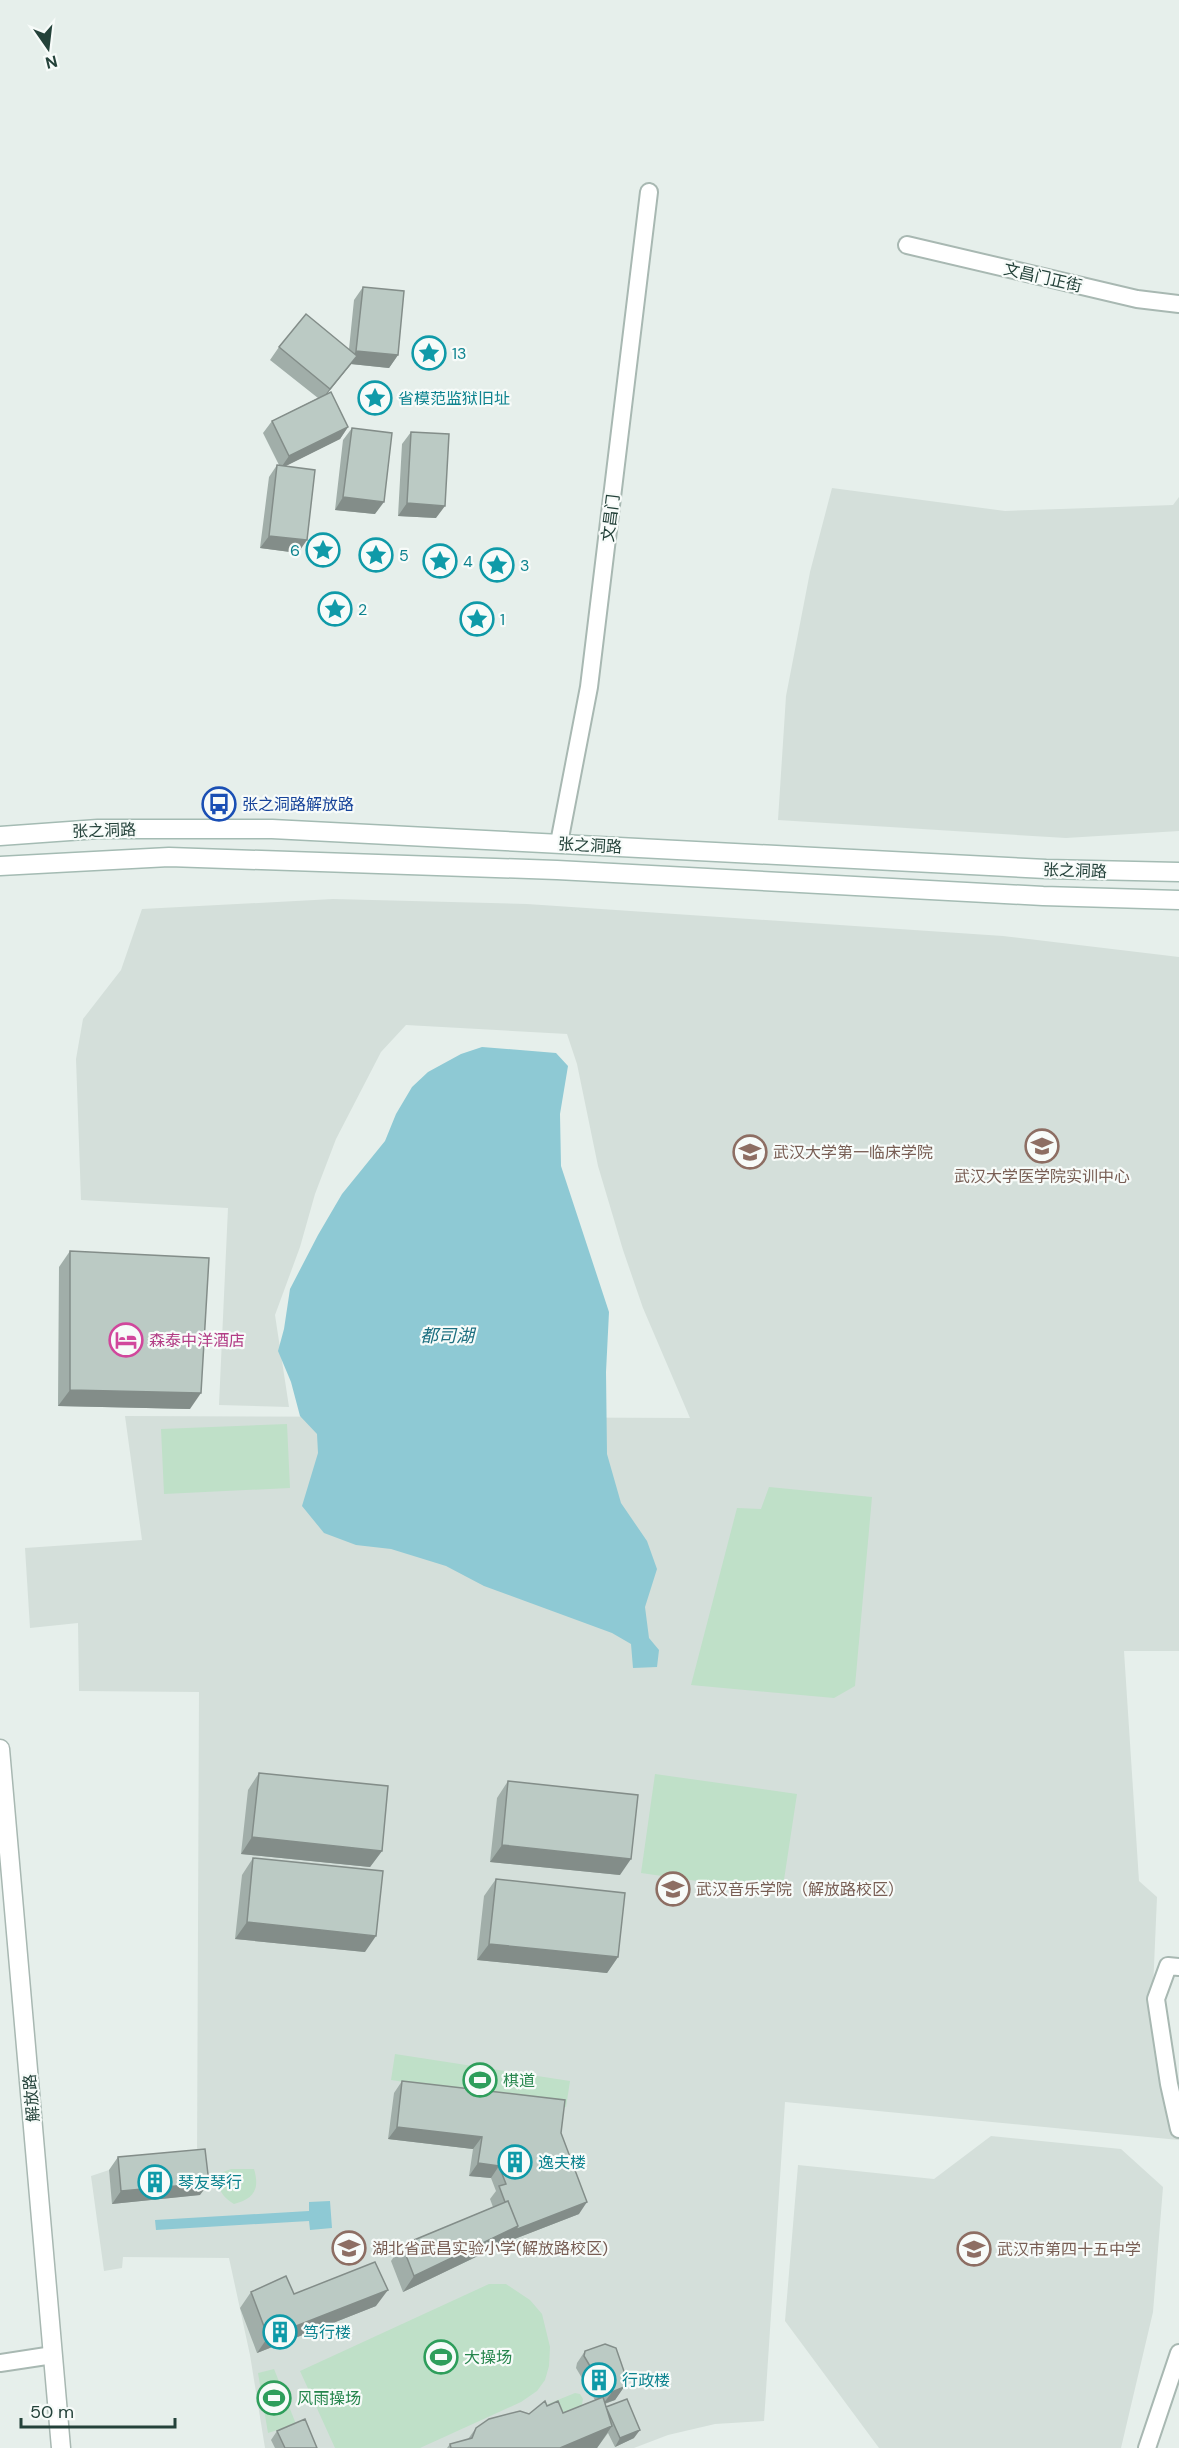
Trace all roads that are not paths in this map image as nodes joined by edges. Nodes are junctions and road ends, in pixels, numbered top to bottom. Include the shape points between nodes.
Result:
1 (649, 192) dead end
2 (907, 245) dead end
3 (1179, 304) edge
4 (0, 836) edge
5 (559, 843) junction
6 (0, 866) edge
7 (1179, 872) edge
8 (1179, 900) edge
9 (0, 1749) edge
10 (1179, 1967) edge
11 (1179, 2129) edge
12 (1179, 2353) edge
13 (53, 2355) junction
14 (0, 2363) edge
15 (61, 2448) edge
16 (1148, 2448) edge

1 - 5 street, 文昌门 via 589,687
2 - 3 street, 文昌门正街 via 1137,298
4 - 5 main road, 张之洞路 via 98,829 272,829
5 - 7 main road, 张之洞路 via 1046,869
6 - 8 main road, 张之洞路 via 180,857 557,870
9 - 13 main road, 解放路
10 - 11 street via 1168,1966 1156,1999
12 - 16 street
13 - 14 street
13 - 15 main road, 解放路

